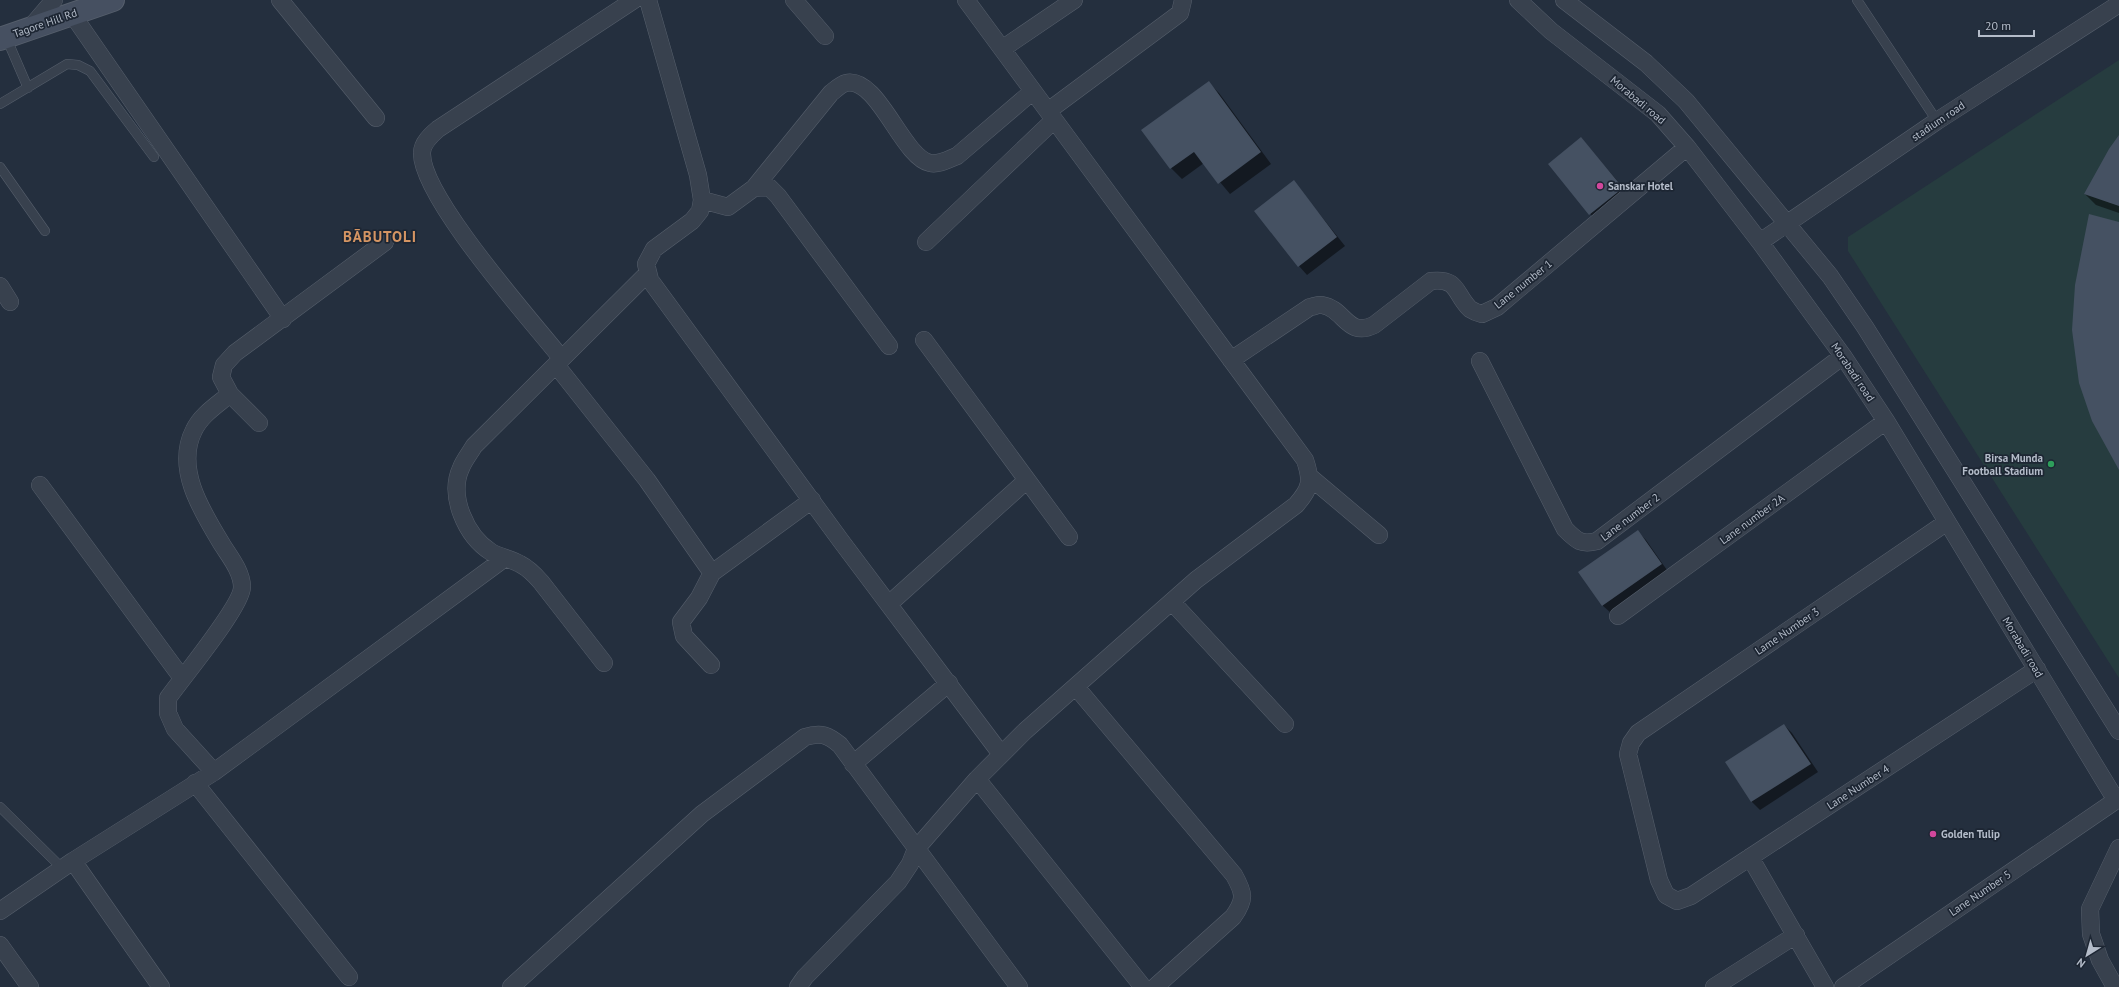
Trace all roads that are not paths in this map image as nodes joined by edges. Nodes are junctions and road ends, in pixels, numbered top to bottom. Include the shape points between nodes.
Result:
1 (54, 0) edge
2 (113, 0) edge
3 (280, 0) edge
4 (634, 0) edge
5 (648, 0) edge
6 (794, 0) edge
7 (966, 0) edge
8 (1074, 0) edge
9 (1183, 0) edge
10 (1518, 0) edge
11 (1564, 0) edge
12 (1857, 0) edge
13 (2119, 4) edge
14 (72, 14) junction
15 (30, 28) junction
16 (2, 34) edge
17 (825, 36) dead end
18 (1002, 49) junction
19 (28, 88) junction
20 (1033, 91) junction
21 (0, 104) edge
22 (1051, 115) junction
23 (376, 118) dead end
24 (1937, 121) junction
25 (1687, 147) junction
26 (154, 157) dead end
27 (0, 166) edge
28 (754, 188) junction
29 (702, 200) junction
30 (1788, 224) junction
31 (45, 231) dead end
32 (385, 242) dead end
33 (926, 242) dead end
34 (1760, 242) junction
35 (648, 273) junction
36 (0, 286) edge
37 (10, 302) dead end
38 (283, 319) junction
39 (924, 340) dead end
40 (889, 346) dead end
41 (1843, 356) junction
42 (1231, 360) junction
43 (1480, 361) dead end
44 (559, 362) junction
45 (230, 394) junction
46 (1886, 422) junction
47 (259, 423) dead end
48 (1310, 477) junction
49 (1027, 480) junction
50 (40, 485) dead end
51 (812, 500) junction
52 (1947, 522) junction
53 (1379, 535) dead end
54 (1069, 537) dead end
55 (505, 558) junction
56 (712, 573) junction
57 (1172, 602) junction
58 (889, 604) junction
59 (1618, 616) dead end
60 (604, 663) dead end
61 (711, 665) dead end
62 (2036, 669) junction
63 (182, 678) junction
64 (949, 683) junction
65 (1076, 687) junction
66 (1285, 724) dead end
67 (2119, 731) edge
68 (1002, 754) junction
69 (853, 764) junction
70 (214, 772) junction
71 (977, 779) junction
72 (195, 783) junction
73 (2118, 799) edge
74 (0, 807) edge
75 (2119, 848) edge
76 (916, 849) junction
77 (1750, 857) junction
78 (68, 865) junction
79 (1677, 900) joint
80 (0, 911) edge
81 (1796, 936) junction
82 (0, 945) edge
83 (349, 977) dead end
84 (30, 987) edge
85 (161, 987) edge
86 (511, 987) edge
87 (798, 987) edge
88 (1019, 987) edge
89 (1143, 987) edge
90 (1156, 987) edge
91 (1714, 987) edge
92 (1825, 987) edge
93 (1843, 987) edge
94 (2115, 987) edge

1 - 15 street
2 - 14 main road, Tagore Hill Rd
3 - 23 street
4 - 44 street via 438,129 426,140 422,152 424,166 446,210
5 - 29 street via 698,175
6 - 17 street
7 - 18 street
8 - 18 street
9 - 22 street via 1180,13
10 - 25 street, Morabadi road via 1551,31 1658,114
11 - 30 street via 1646,63 1686,101
12 - 24 lane
13 - 24 street, stadium road
14 - 15 main road, Tagore Hill Rd
14 - 38 street
15 - 16 main road, Tagore Hill Rd
16 - 19 lane
18 - 20 street
19 - 21 lane
19 - 26 lane via 67,64 78,65 90,71
20 - 22 street
20 - 28 street via 957,156 930,163 916,154 872,95 858,84 846,83 830,93
22 - 33 street
22 - 42 street
24 - 30 street, stadium road
25 - 34 street, Morabadi road
25 - 42 street, Lane number 1 via 1564,252 1492,309 1482,314 1471,310 1454,284 1443,280 1431,281 1365,330 1354,328 1322,304 1310,307
27 - 31 lane
28 - 29 street via 728,207
28 - 40 street via 769,188 778,196
29 - 35 street via 700,211 692,221 654,249 646,264
30 - 34 street, stadium road
30 - 67 street via 1830,276 1865,326
32 - 38 street
34 - 41 street, Morabadi road
35 - 44 street
35 - 51 street via 650,280
36 - 37 street
38 - 45 street via 235,353 224,365 220,377
39 - 49 street
41 - 43 street, Lane number 2 via 1597,541 1585,544 1574,539 1565,529
41 - 46 street, Morabadi road
42 - 48 street via 1305,460
44 - 55 street via 474,446 460,469 457,494 464,519 473,537
44 - 56 street via 643,474
45 - 47 street
45 - 63 street via 203,416 193,430 186,455 199,506 236,567 242,587 236,606
46 - 52 street, Morabadi road
46 - 59 street, Lane number 2A
48 - 53 street
48 - 57 street via 1307,492 1296,505 1196,580
49 - 54 street
49 - 58 street
50 - 63 street
51 - 56 street
51 - 58 street
52 - 62 street, Morabadi road
52 - 79 street, Lame Number 3 via 1647,726 1631,743 1628,754 1659,880 1666,895
55 - 60 street via 520,564 541,582
55 - 70 street
56 - 61 street via 700,598 681,622 684,636
57 - 65 street
57 - 66 street
58 - 64 street
62 - 73 street, Morabadi road via 2111,792
62 - 77 street, Lane Number 4
63 - 70 street via 168,698 168,713 175,728
64 - 68 street
64 - 69 street
65 - 68 street
65 - 90 street via 1234,875 1243,891 1242,905 1233,917
68 - 71 street
69 - 76 street
69 - 86 street via 840,745 828,736 817,733 805,737 702,814
70 - 72 street
71 - 76 street
71 - 89 street
72 - 78 street
72 - 83 street
73 - 93 street, Lane Number 5
74 - 78 lane
75 - 94 street via 2090,909 2091,934 2100,960
76 - 87 street via 898,882
76 - 88 street
77 - 79 street, Lane Number 4 via 1691,896
77 - 81 street
78 - 80 street
78 - 85 street
81 - 91 street
81 - 92 street
82 - 84 street

